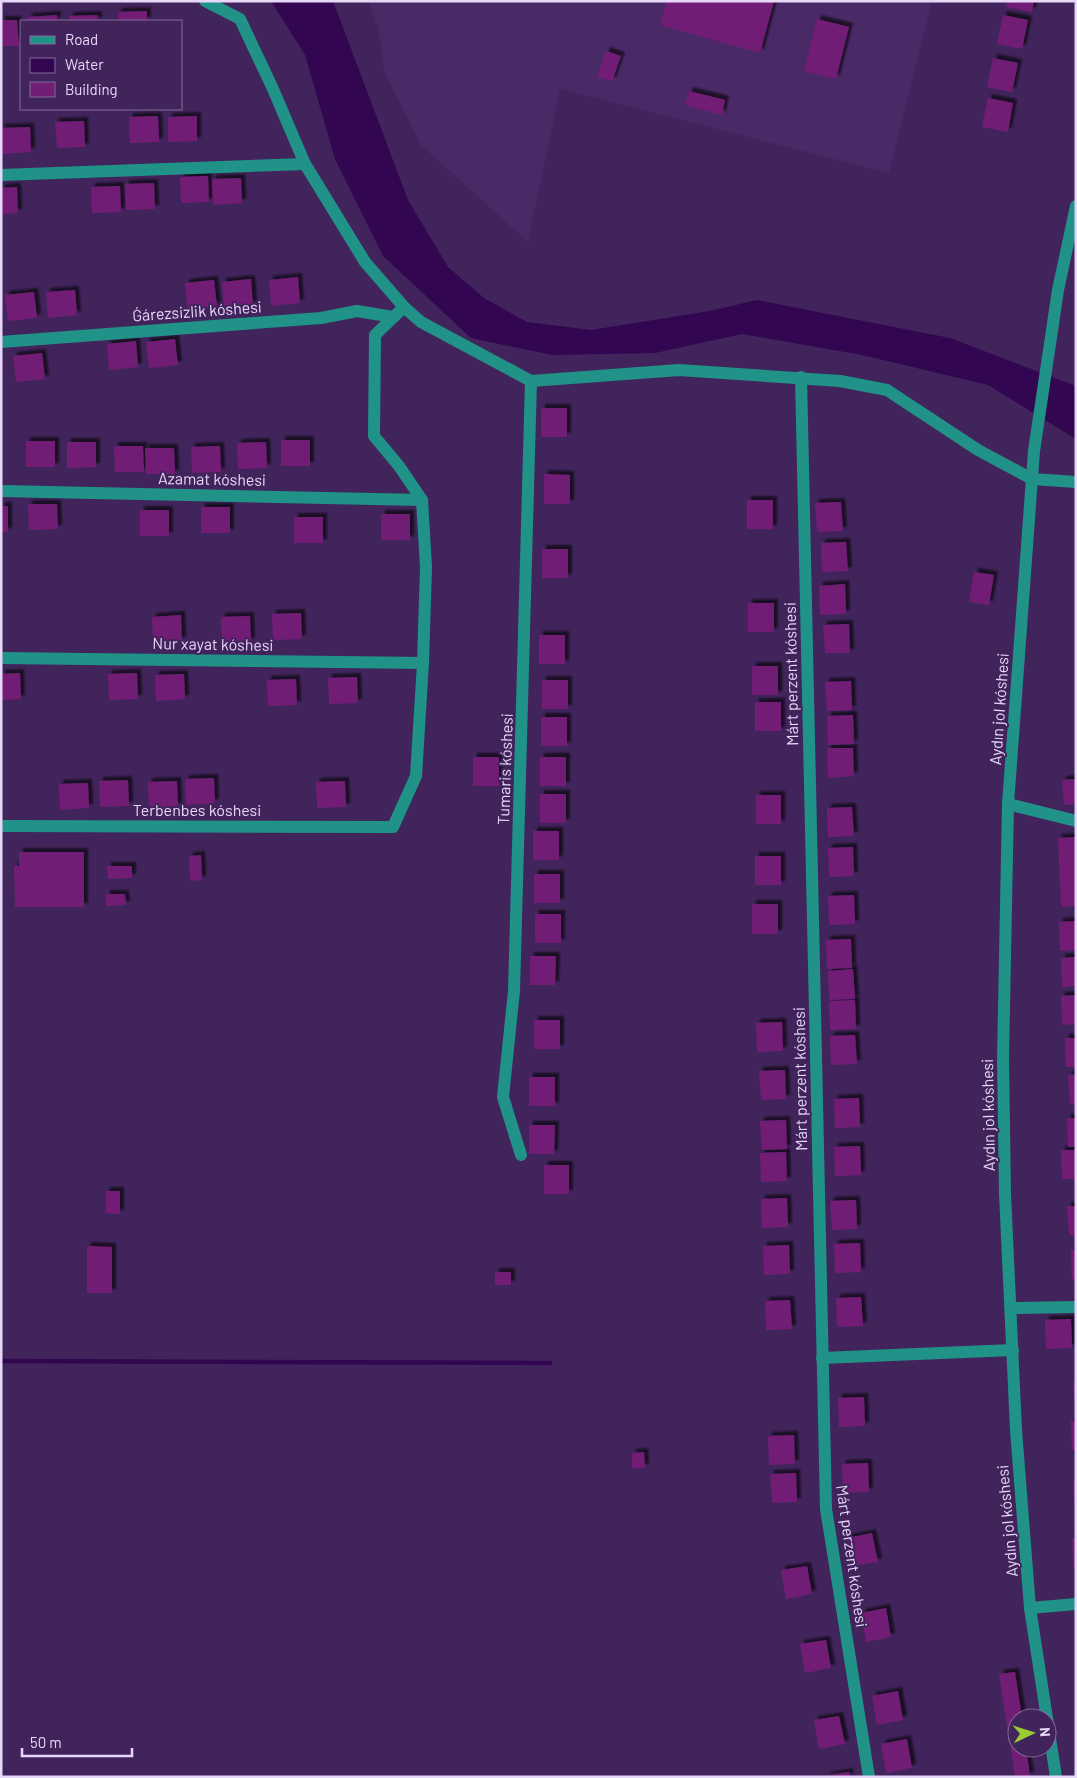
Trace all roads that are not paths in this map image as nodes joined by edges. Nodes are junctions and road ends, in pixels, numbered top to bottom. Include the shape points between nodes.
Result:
1 (206, 1) edge
2 (305, 164) junction
3 (1, 175) edge
4 (1076, 206) edge
5 (1074, 221) edge
6 (404, 307) junction
7 (393, 317) junction
8 (1, 342) edge
9 (800, 377) junction
10 (531, 381) junction
11 (1032, 479) junction
12 (1076, 482) edge
13 (1, 491) edge
14 (422, 500) junction
15 (1, 658) edge
16 (424, 663) junction
17 (1008, 804) junction
18 (1076, 821) edge
19 (1, 826) edge
20 (521, 1155) dead end
21 (1076, 1307) edge
22 (1011, 1308) junction
23 (1013, 1350) junction
24 (822, 1358) junction
25 (1076, 1604) edge
26 (1030, 1608) junction
27 (868, 1777) edge
28 (1056, 1777) edge

1 - 2 street via 240,19
2 - 3 street
2 - 6 street via 365,262
4 - 5 street
5 - 11 street, Aydın jol kóshesi via 1058,290
6 - 7 street
6 - 10 street via 421,322
7 - 8 street, Ǵárezsizlik kóshesi via 356,311 321,318
7 - 14 street via 375,335 374,436
9 - 10 street via 679,370
9 - 11 street via 840,380 887,390 978,450
9 - 24 street, Márt perzent kóshesi
10 - 20 street, Tumaris kóshesi via 514,991 503,1097
11 - 12 street
11 - 17 street, Aydın jol kóshesi
13 - 14 street, Azamat kóshesi
14 - 16 street via 426,568
15 - 16 street, Nur xayat kóshesi
16 - 19 street, Terbenbes kóshesi via 416,776 393,827
17 - 18 street
17 - 22 street, Aydın jol kóshesi via 1003,1059
21 - 22 street
22 - 23 street, Aydın jol kóshesi
23 - 24 street
23 - 26 street, Aydın jol kóshesi
24 - 27 street, Márt perzent kóshesi via 826,1509
25 - 26 street
26 - 28 street, Aydın jol kóshesi

